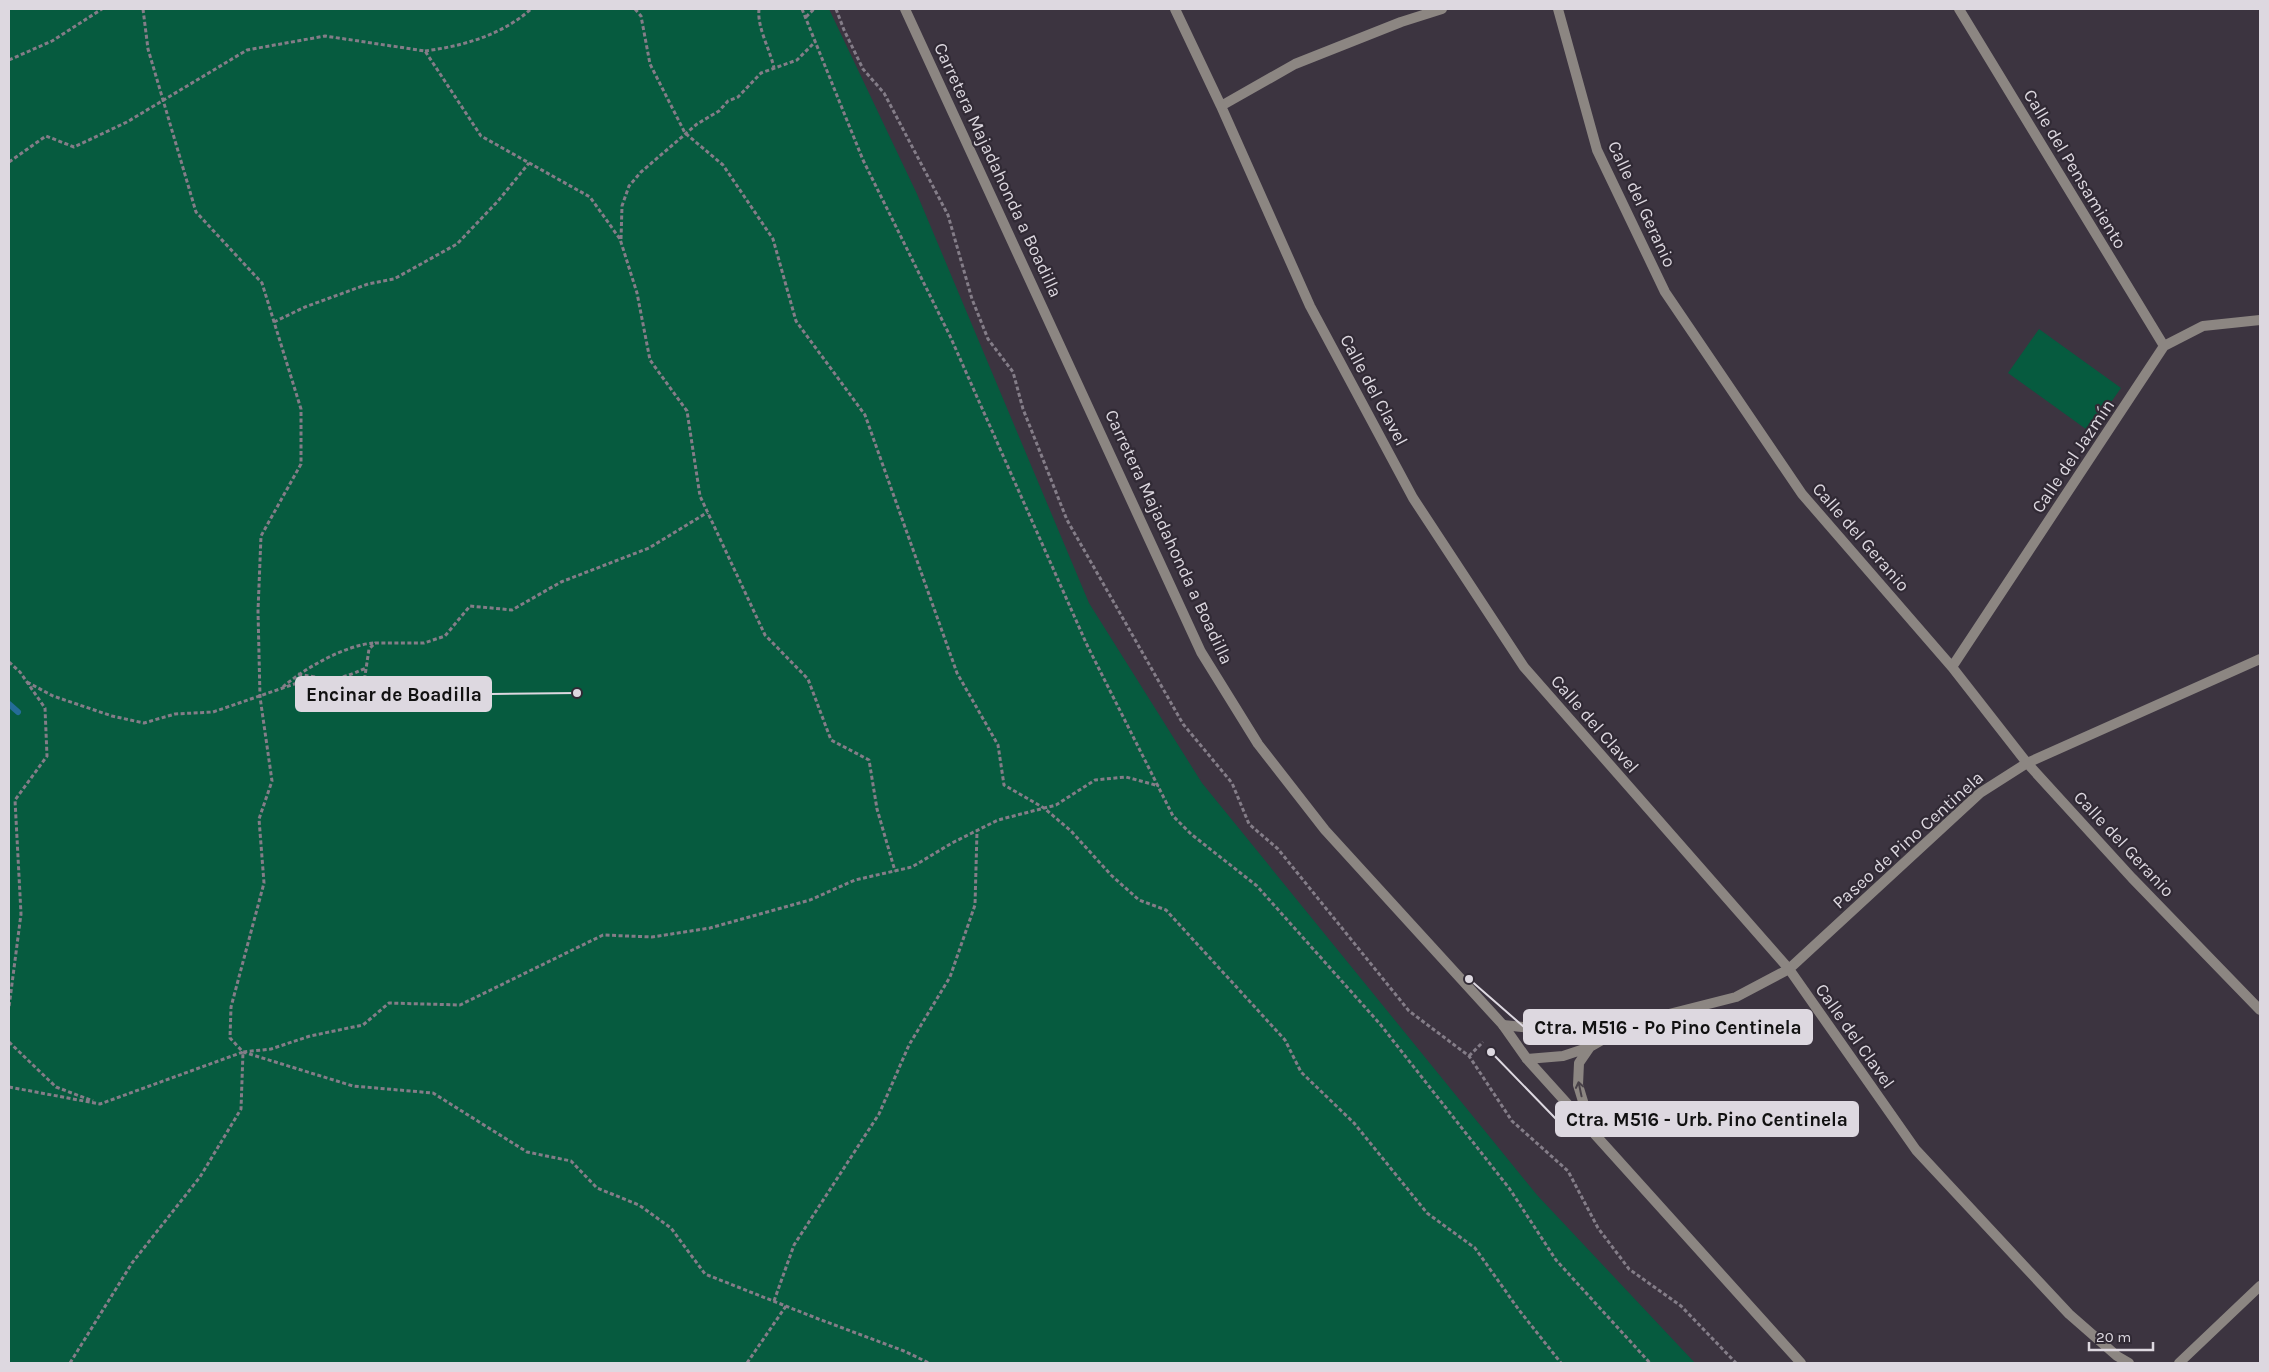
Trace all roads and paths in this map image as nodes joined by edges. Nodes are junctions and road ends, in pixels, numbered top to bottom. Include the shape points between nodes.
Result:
1 (102, 9) edge
2 (143, 9) edge
3 (531, 9) edge
4 (635, 9) edge
5 (759, 9) edge
6 (802, 9) edge
7 (814, 9) edge
8 (904, 9) edge
9 (908, 9) edge
10 (1175, 9) edge
11 (1442, 9) edge
12 (1558, 9) edge
13 (1959, 9) edge
14 (806, 18) junction
15 (914, 27) junction
16 (816, 41) junction
17 (425, 50) junction
18 (9, 60) edge
19 (774, 68) junction
20 (163, 100) junction
21 (1221, 106) junction
22 (685, 133) junction
23 (9, 162) edge
24 (529, 163) junction
25 (620, 240) junction
26 (2260, 320) edge
27 (274, 322) junction
28 (2164, 346) junction
29 (708, 512) junction
30 (375, 643) junction
31 (2260, 658) edge
32 (9, 662) edge
33 (1952, 667) junction
34 (366, 668) junction
35 (298, 674) junction
36 (27, 682) junction
37 (281, 690) junction
38 (260, 697) junction
39 (2027, 763) junction
40 (1159, 786) junction
41 (1044, 808) junction
42 (977, 831) junction
43 (895, 871) junction
44 (1789, 970) junction
45 (9, 1007) edge
46 (2260, 1010) edge
47 (1637, 1020) junction
48 (1503, 1025) junction
49 (9, 1042) edge
50 (1483, 1042) dead end
51 (1590, 1047) junction
52 (243, 1052) junction
53 (1468, 1056) dead end
54 (1527, 1059) junction
55 (9, 1087) edge
56 (100, 1104) junction
57 (1592, 1132) junction
58 (2260, 1286) edge
59 (774, 1301) junction
60 (786, 1306) junction
61 (70, 1363) edge
62 (747, 1363) edge
63 (929, 1363) edge
64 (1561, 1363) edge
65 (1650, 1363) edge
66 (1802, 1363) edge
67 (2129, 1363) edge
68 (2179, 1363) edge

1 - 18 path via 52,41
2 - 20 path via 148,49
3 - 17 path via 516,22 458,46
4 - 22 path via 641,16 650,64
5 - 19 path via 758,18
6 - 14 path
7 - 14 path
8 - 15 street, Carretera Majadahonda a Boadilla
9 - 15 street, Carretera Majadahonda a Boadilla
10 - 21 street, Calle del Clavel
11 - 21 street via 1295,64
12 - 33 street, Calle del Geranio via 1597,150 1665,292 1802,494
13 - 28 street, Calle del Pensamiento
14 - 16 path
15 - 48 street, Carretera Majadahonda a Boadilla via 1201,652 1258,744 1325,830
16 - 19 path via 797,60
16 - 40 path via 863,160 950,336 1087,645
17 - 20 path via 325,36 247,50
17 - 24 path via 481,136
19 - 22 path via 761,73 738,97
20 - 23 path via 127,122 74,147 46,136
20 - 27 path via 196,212 262,283
21 - 44 street, Calle del Clavel via 1310,306 1413,498 1508,643 1524,667
22 - 25 path via 629,186 622,206
22 - 41 path via 723,165 773,239 796,322 865,415 957,673 998,745 1004,785
24 - 25 path via 590,196
24 - 27 path via 456,244 394,279 368,284
25 - 29 path via 637,293 650,360 687,411 700,496
26 - 28 street, Calle del Jazmín via 2203,326
27 - 38 path via 301,409 301,464 261,536 258,611
28 - 33 street, Calle del Jazmín
29 - 30 path via 649,548 561,582 512,610 470,606 446,636 424,643
29 - 43 path via 765,635 808,679 832,740 869,760 877,809
30 - 34 path via 369,649
30 - 35 path via 345,650
31 - 39 street, Paseo de Pino Centinela
32 - 36 path
33 - 39 street, Calle del Geranio
34 - 35 path via 346,678 330,680
34 - 37 path via 363,689 352,695 306,680
35 - 37 path
36 - 38 path via 53,696 144,723 176,714 213,712
36 - 45 path via 45,708 47,756 15,800 21,914
37 - 38 path
38 - 52 path via 272,781 259,818 264,883 231,1007 230,1038
39 - 44 street, Paseo de Pino Centinela via 1980,793
39 - 46 street, Calle del Geranio via 2132,878
40 - 41 path via 1126,776 1095,780 1056,805
40 - 65 path via 1173,816 1257,886 1380,1024 1509,1188 1556,1260
41 - 42 path via 998,820
41 - 64 path via 1139,900 1166,910 1285,1040 1301,1072 1354,1123 1427,1213 1476,1248
42 - 43 path via 912,867
42 - 59 path via 975,905 950,977 909,1044 880,1114 794,1245
43 - 52 path via 855,880 810,900 710,928 652,937 603,935 460,1005 389,1003 363,1025 310,1036 271,1049
44 - 47 street, Paseo de Pino Centinela via 1736,997
44 - 67 street, Calle del Clavel via 1916,1150 2069,1314
47 - 48 street via 1561,1031
47 - 51 street
48 - 54 street, Carretera Majadahonda a Boadilla
49 - 56 path via 56,1087
50 - 53 path
51 - 54 street via 1563,1056
57 -> 51 street via 1578,1085 1579,1063
52 - 56 path
52 - 59 path via 353,1086 433,1093 527,1152 571,1162 597,1188 639,1205 670,1228 705,1274
52 - 61 path via 241,1109 200,1178 132,1263
54 - 57 street, Carretera Majadahonda a Boadilla
55 - 56 path
57 - 66 street, Carretera Majadahonda a Boadilla
58 - 68 street
59 - 60 path
60 - 62 path
60 - 63 path

